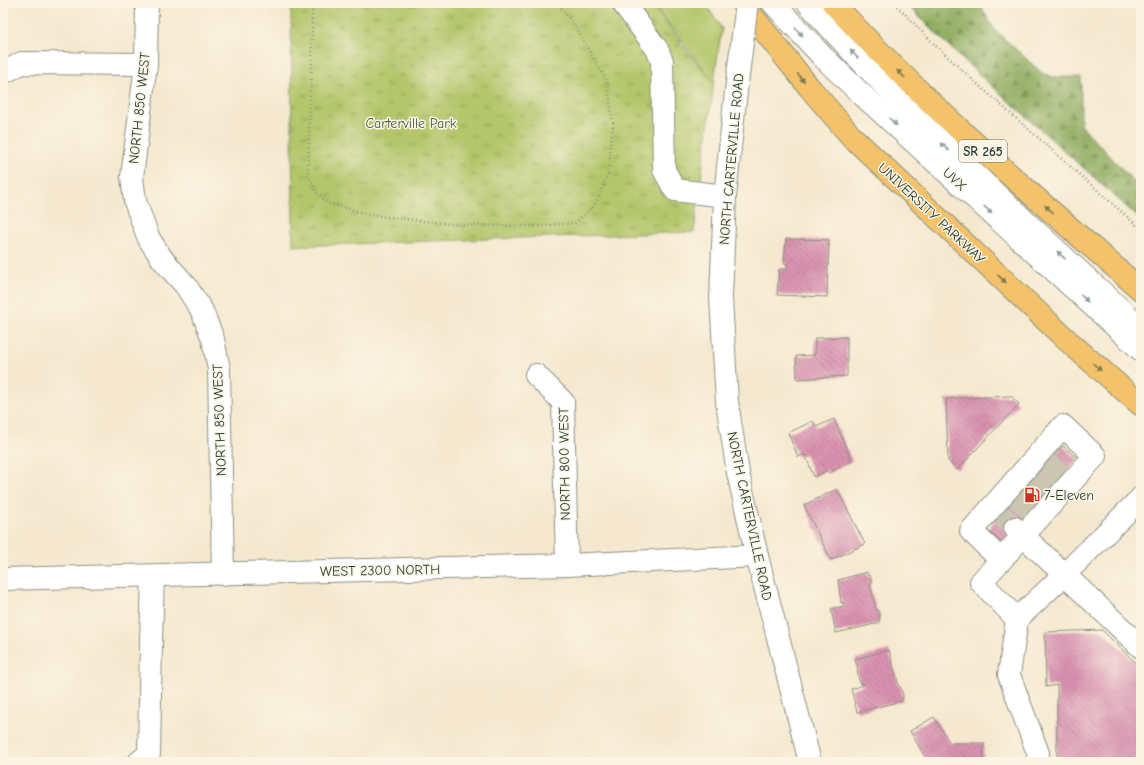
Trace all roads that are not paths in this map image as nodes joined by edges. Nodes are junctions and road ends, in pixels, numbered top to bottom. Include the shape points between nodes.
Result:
1 (147, 3) edge
2 (623, 3) edge
3 (742, 3) edge
4 (747, 3) edge
5 (773, 3) edge
6 (808, 3) edge
7 (833, 3) edge
8 (146, 64) junction
9 (3, 73) edge
10 (725, 196) junction
11 (1141, 290) edge
12 (1141, 328) edge
13 (1141, 350) edge
14 (536, 375) dead end
15 (1141, 405) edge
16 (1039, 486) junction
17 (1141, 498) edge
18 (1024, 504) junction
19 (1008, 521) junction
20 (757, 556) junction
21 (1001, 560) junction
22 (567, 565) junction
23 (223, 574) junction
24 (1065, 574) junction
25 (153, 576) junction
26 (3, 579) edge
27 (1018, 619) junction
28 (1141, 647) edge
29 (139, 762) edge
30 (810, 762) edge
31 (1038, 762) edge

1 - 8 street, NORTH 850 WEST
2 - 10 street via 657,48 662,61 664,170 675,190
3 -> 15 main road, UNIVERSITY PARKWAY via 851,136 1068,341
4 - 10 street, NORTH CARTERVILLE ROAD, bridge
5 -> 13 street, UVX via 857,90
12 -> 6 street via 936,138
11 -> 7 main road, SR 265 via 990,158 892,65
8 - 9 street via 22,64
8 - 23 street, NORTH 850 WEST via 132,177 135,201 149,239 202,311 213,339 219,369
10 - 20 street, NORTH CARTERVILLE ROAD via 721,298 727,402 738,473
14 - 22 street, NORTH 800 WEST via 563,402
16 - 16 street via 1054,469
16 - 18 street
16 - 18 street
17 - 24 street
18 - 19 street
18 - 19 street
19 - 21 street
19 - 21 street via 971,531
19 - 24 street
20 - 22 street, WEST 2300 NORTH
20 - 30 street, NORTH CARTERVILLE ROAD
21 - 27 street via 981,582
22 - 23 street, WEST 2300 NORTH
23 - 25 street, WEST 2300 NORTH
24 - 27 street
24 - 28 street
25 - 26 street, WEST 2300 NORTH
25 - 29 street via 149,754
27 - 31 street via 1009,676 1038,753

